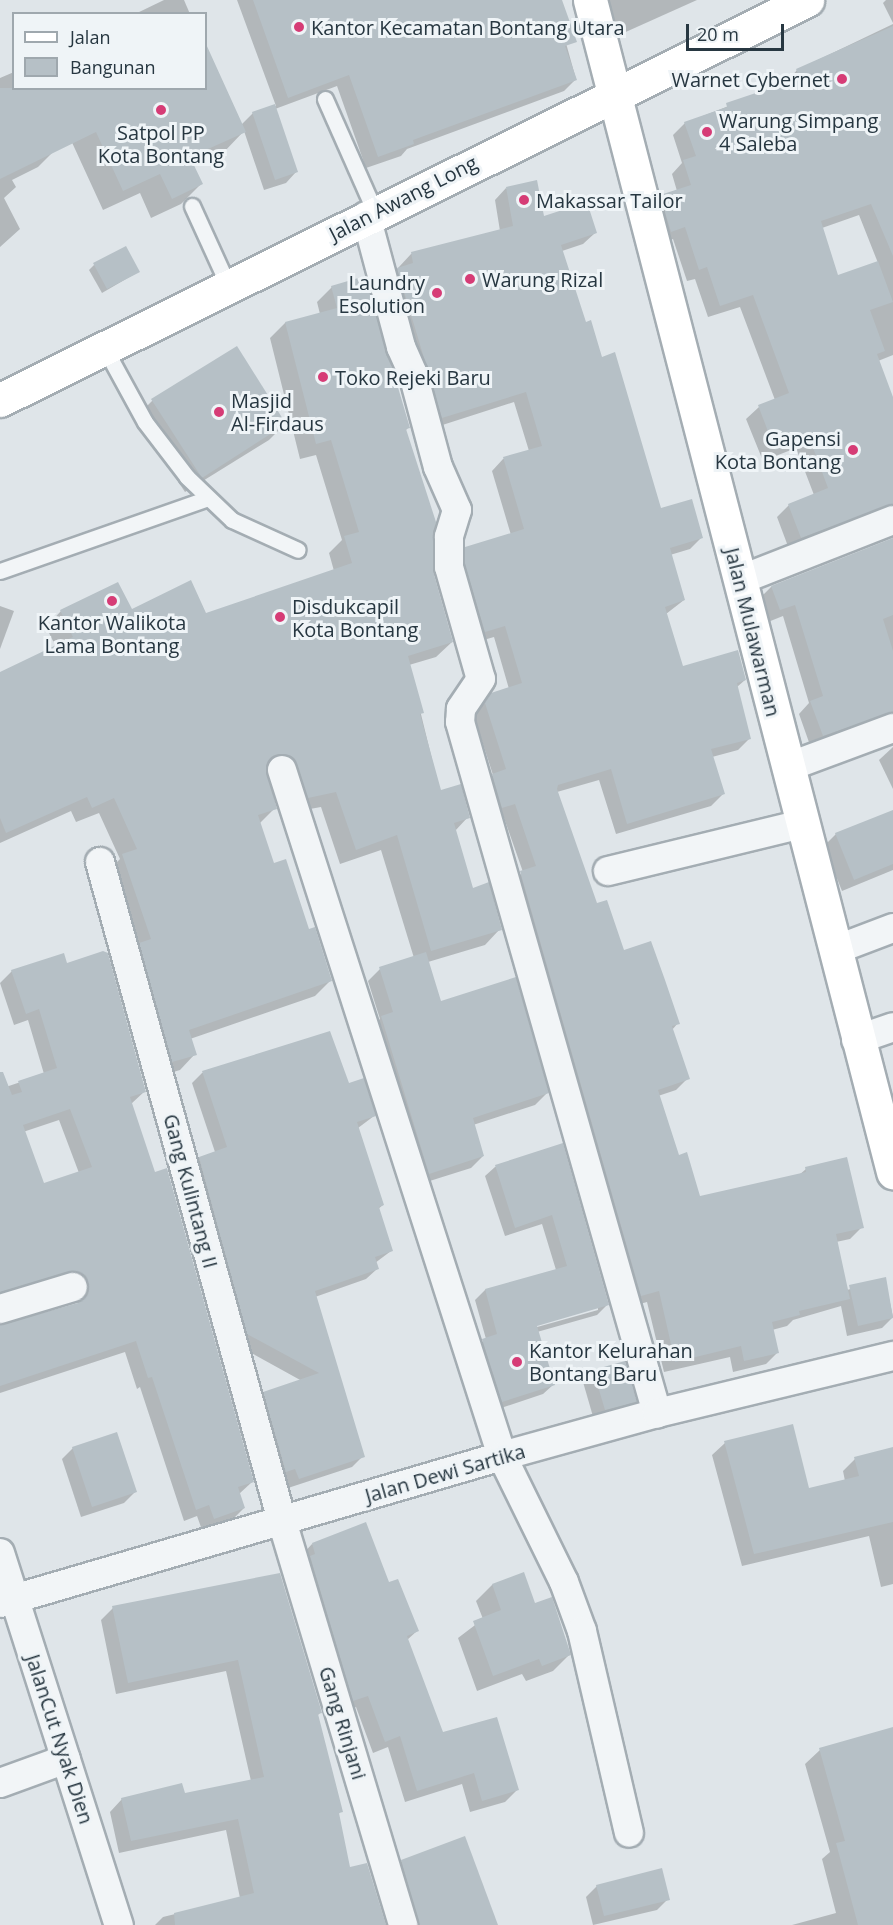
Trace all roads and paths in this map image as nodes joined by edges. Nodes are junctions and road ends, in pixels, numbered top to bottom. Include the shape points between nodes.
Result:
1 (590, 0) edge
2 (807, 0) edge
3 (616, 92) junction
4 (325, 99) dead end
5 (192, 206) dead end
6 (371, 214) junction
7 (228, 285) junction
8 (104, 347) junction
9 (0, 400) edge
10 (208, 498) junction
11 (893, 520) edge
12 (298, 550) dead end
13 (0, 571) edge
14 (740, 580) junction
15 (893, 728) edge
16 (788, 767) junction
17 (282, 771) dead end
18 (802, 824) junction
19 (100, 862) dead end
20 (608, 871) dead end
21 (893, 928) edge
22 (835, 950) junction
23 (893, 1027) edge
24 (856, 1040) junction
25 (893, 1172) edge
26 (73, 1287) dead end
27 (0, 1309) edge
28 (893, 1356) edge
29 (657, 1413) junction
30 (502, 1456) junction
31 (282, 1521) junction
32 (0, 1553) edge
33 (8, 1600) edge
34 (66, 1759) junction
35 (0, 1783) edge
36 (629, 1833) dead end
37 (118, 1925) edge
38 (404, 1925) edge

1 - 3 street, Jalan Mulawarman
2 - 3 street, Jalan Awang Long
3 - 6 street, Jalan Awang Long
3 - 14 street, Jalan Mulawarman
4 - 6 lane
5 - 7 lane
6 - 7 street, Jalan Awang Long
6 - 29 street via 401,347 413,374 438,467 457,510 449,537 449,567 481,679 461,710 460,722
7 - 8 street, Jalan Awang Long
8 - 9 street, Jalan Awang Long
8 - 10 lane via 145,422 186,477
10 - 12 lane via 232,520
10 - 13 lane
11 - 14 street
14 - 16 street, Jalan Mulawarman
15 - 16 street
16 - 18 street, Jalan Mulawarman
17 - 30 street
18 - 20 street
18 - 22 street, Jalan Mulawarman
19 - 31 street, Gang Kulintang II
21 - 22 street
22 - 24 street, Jalan Mulawarman
23 - 24 street
24 - 25 street, Jalan Mulawarman
26 - 27 street
28 - 29 street, Jalan Dewi Sartika
29 - 30 street, Jalan Dewi Sartika
30 - 31 street, Jalan Dewi Sartika
30 - 36 street via 564,1582 582,1630
31 - 33 street, Jalan Dewi Sartika
31 - 38 street, Gang Rinjani
32 - 33 street, JalanCut Nyak Dien
33 - 34 street, JalanCut Nyak Dien
34 - 35 street
34 - 37 street, JalanCut Nyak Dien

